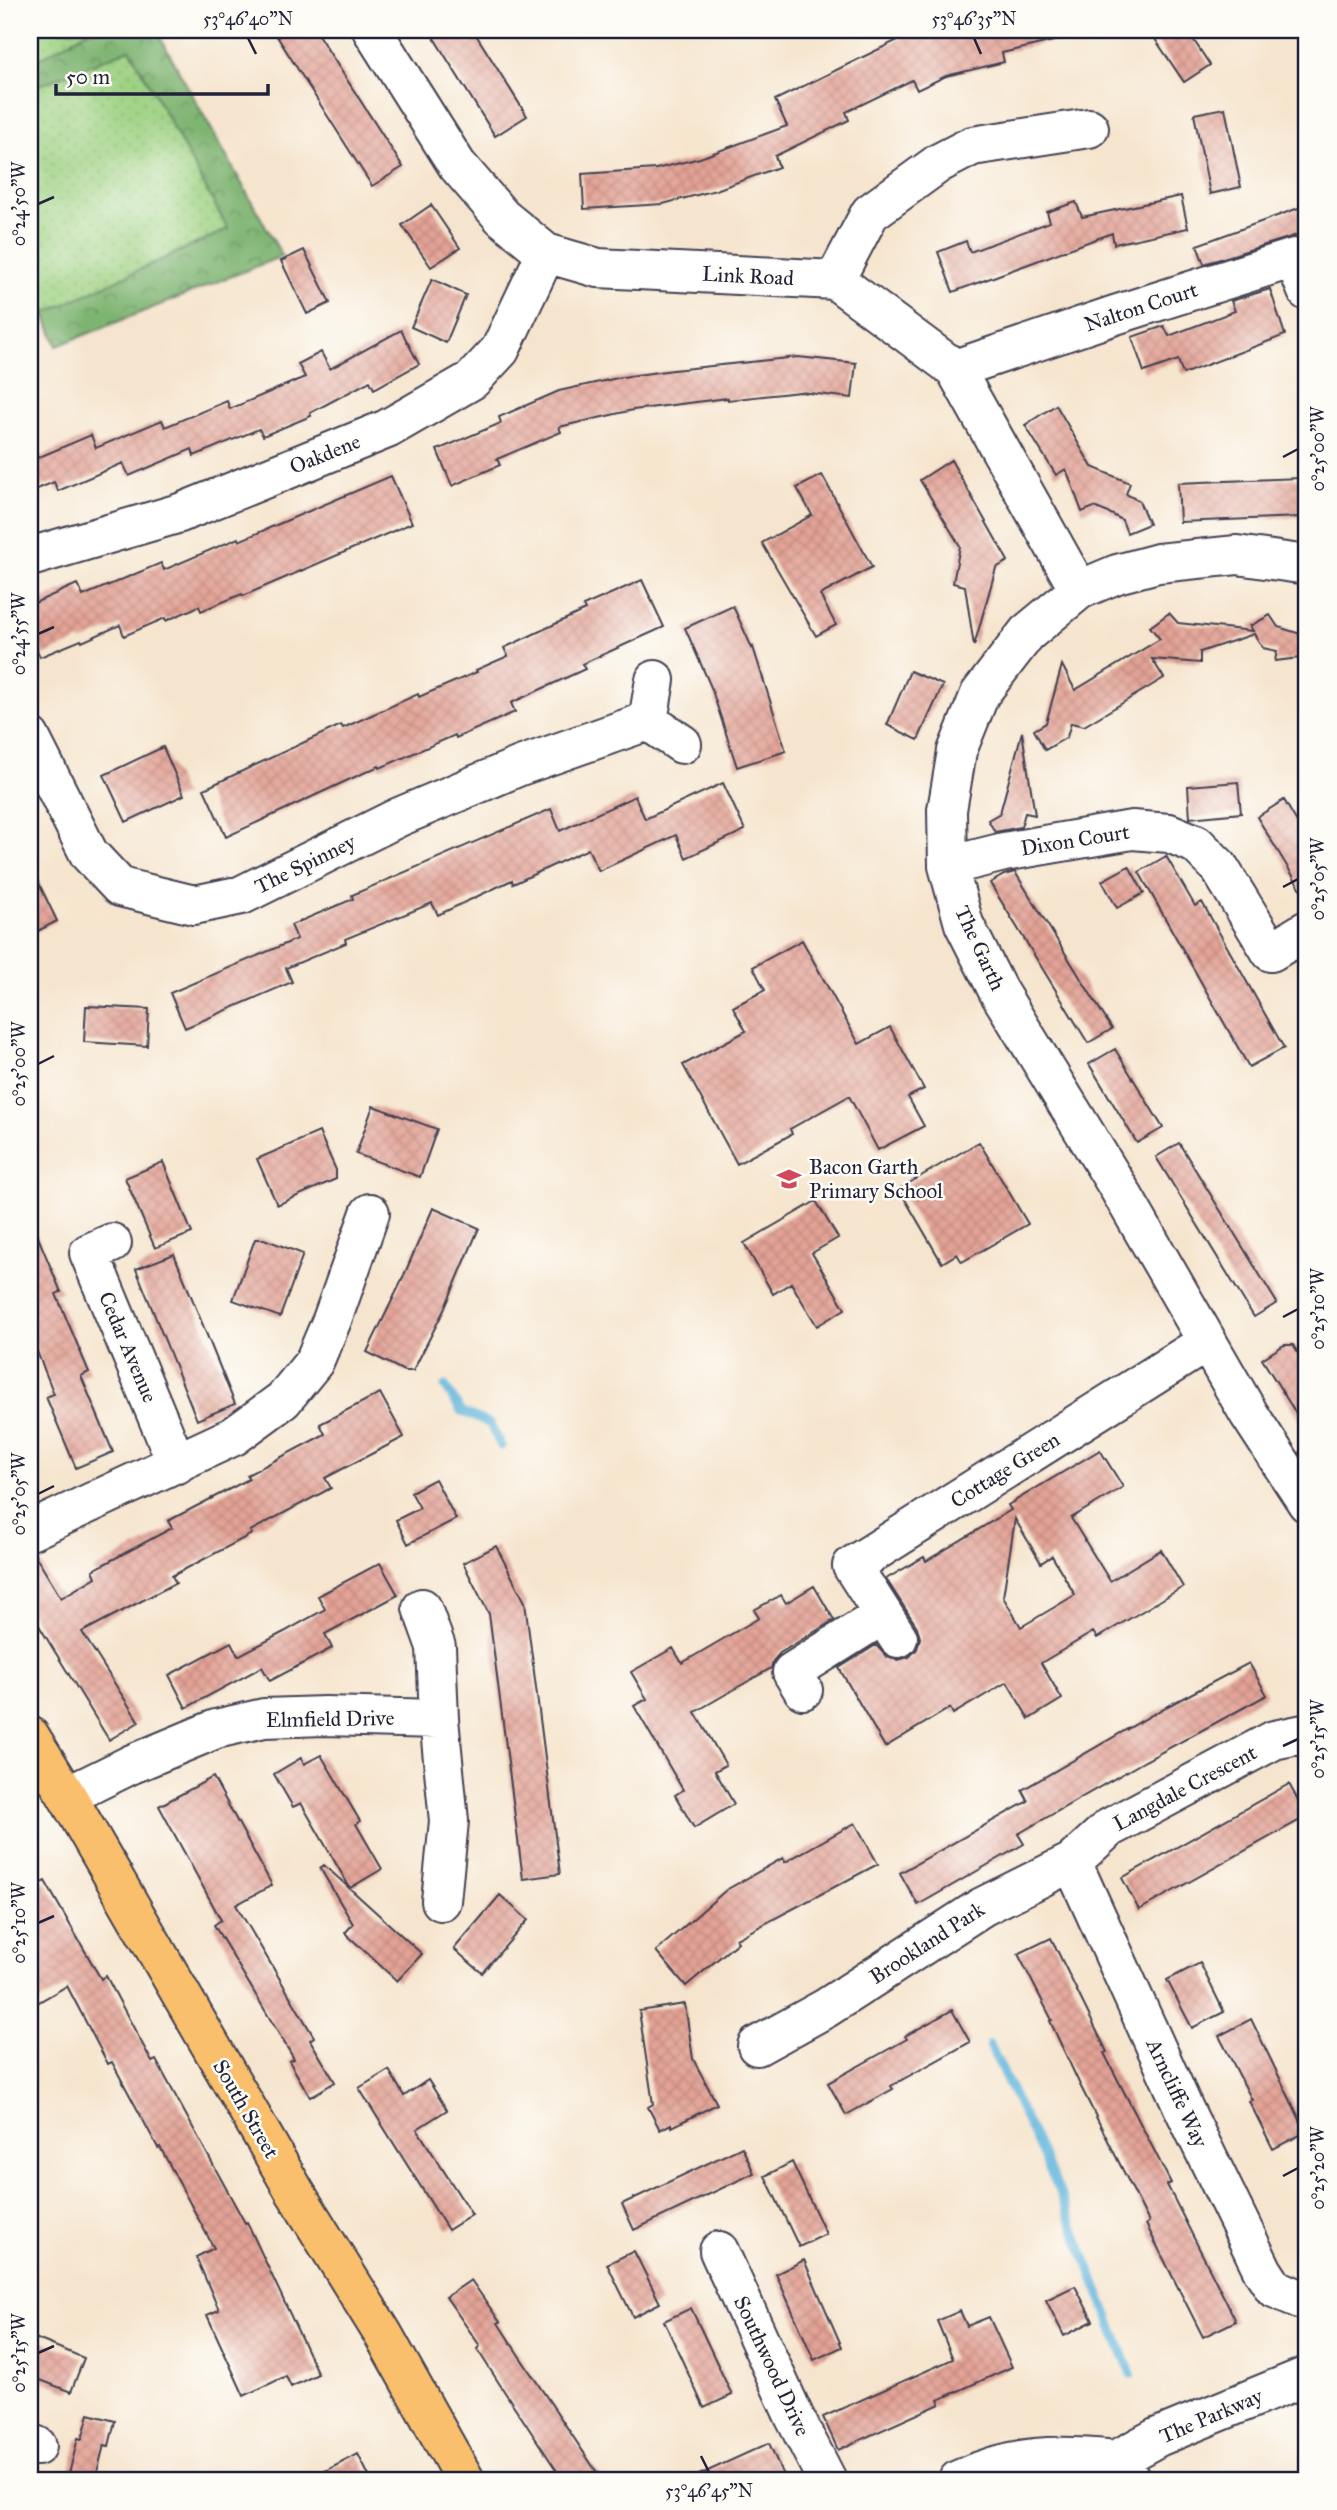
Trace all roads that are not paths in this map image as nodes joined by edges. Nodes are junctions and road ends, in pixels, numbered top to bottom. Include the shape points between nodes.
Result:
1 (372, 30) edge
2 (1099, 129) dead end
3 (546, 253) junction
4 (835, 279) junction
5 (1307, 291) edge
6 (955, 369) junction
7 (30, 557) edge
8 (1307, 565) edge
9 (1079, 590) junction
10 (655, 680) dead end
11 (648, 721) junction
12 (30, 737) edge
13 (682, 744) dead end
14 (947, 866) junction
15 (1307, 930) edge
16 (370, 1213) dead end
17 (112, 1243) dead end
18 (1207, 1342) junction
19 (177, 1464) junction
20 (1307, 1503) edge
21 (30, 1531) edge
22 (422, 1608) dead end
23 (803, 1690) dead end
24 (439, 1718) junction
25 (30, 1736) edge
26 (1307, 1738) edge
27 (68, 1796) junction
28 (1072, 1862) junction
29 (434, 1884) dead end
30 (772, 2028) dead end
31 (719, 2251) dead end
32 (1307, 2302) edge
33 (1307, 2376) edge
34 (1123, 2470) edge
35 (464, 2480) edge
36 (827, 2480) edge
37 (958, 2480) edge

1 - 3 street, Link Road via 457,165 502,217
2 - 4 street via 972,146 939,163 870,214
3 - 4 street, Link Road via 598,268
3 - 7 street, Oakdene via 500,351 472,380 387,429 180,513
4 - 6 street
5 - 6 street, Nalton Court via 1294,258
6 - 9 street
8 - 9 street, The Garth via 1237,555 1158,563
9 - 14 street, The Garth via 1027,633 980,694 957,751 947,810
10 - 11 street
11 - 12 street, The Spinney via 520,766 411,812 242,895 194,905 120,887 89,854
11 - 13 street
14 - 15 street, Dixon Court via 1132,830 1169,833 1196,844 1219,867 1271,951
14 - 18 street, The Garth via 964,924 998,991
16 - 19 street via 344,1242 332,1320 314,1362 283,1400 234,1436
17 - 19 street, Cedar Avenue via 89,1254
18 - 20 street, The Garth
18 - 23 street, Cottage Green via 852,1566 890,1626 792,1672
19 - 21 street
22 - 24 street via 450,1641
24 - 27 street, Elmfield Drive via 264,1718 216,1729
24 - 29 street via 449,1821
25 - 27 main road, South Street
26 - 28 street, Langdale Crescent via 1303,1734 1274,1740 1109,1828
27 - 35 main road, South Street
28 - 30 street, Brookland Park via 982,1907 826,2008
28 - 32 street, Arncliffe Way via 1263,2271 1274,2288
31 - 36 street, Southwood Drive
33 - 34 street, The Parkway via 1158,2437
34 - 37 street via 1063,2455 985,2467

